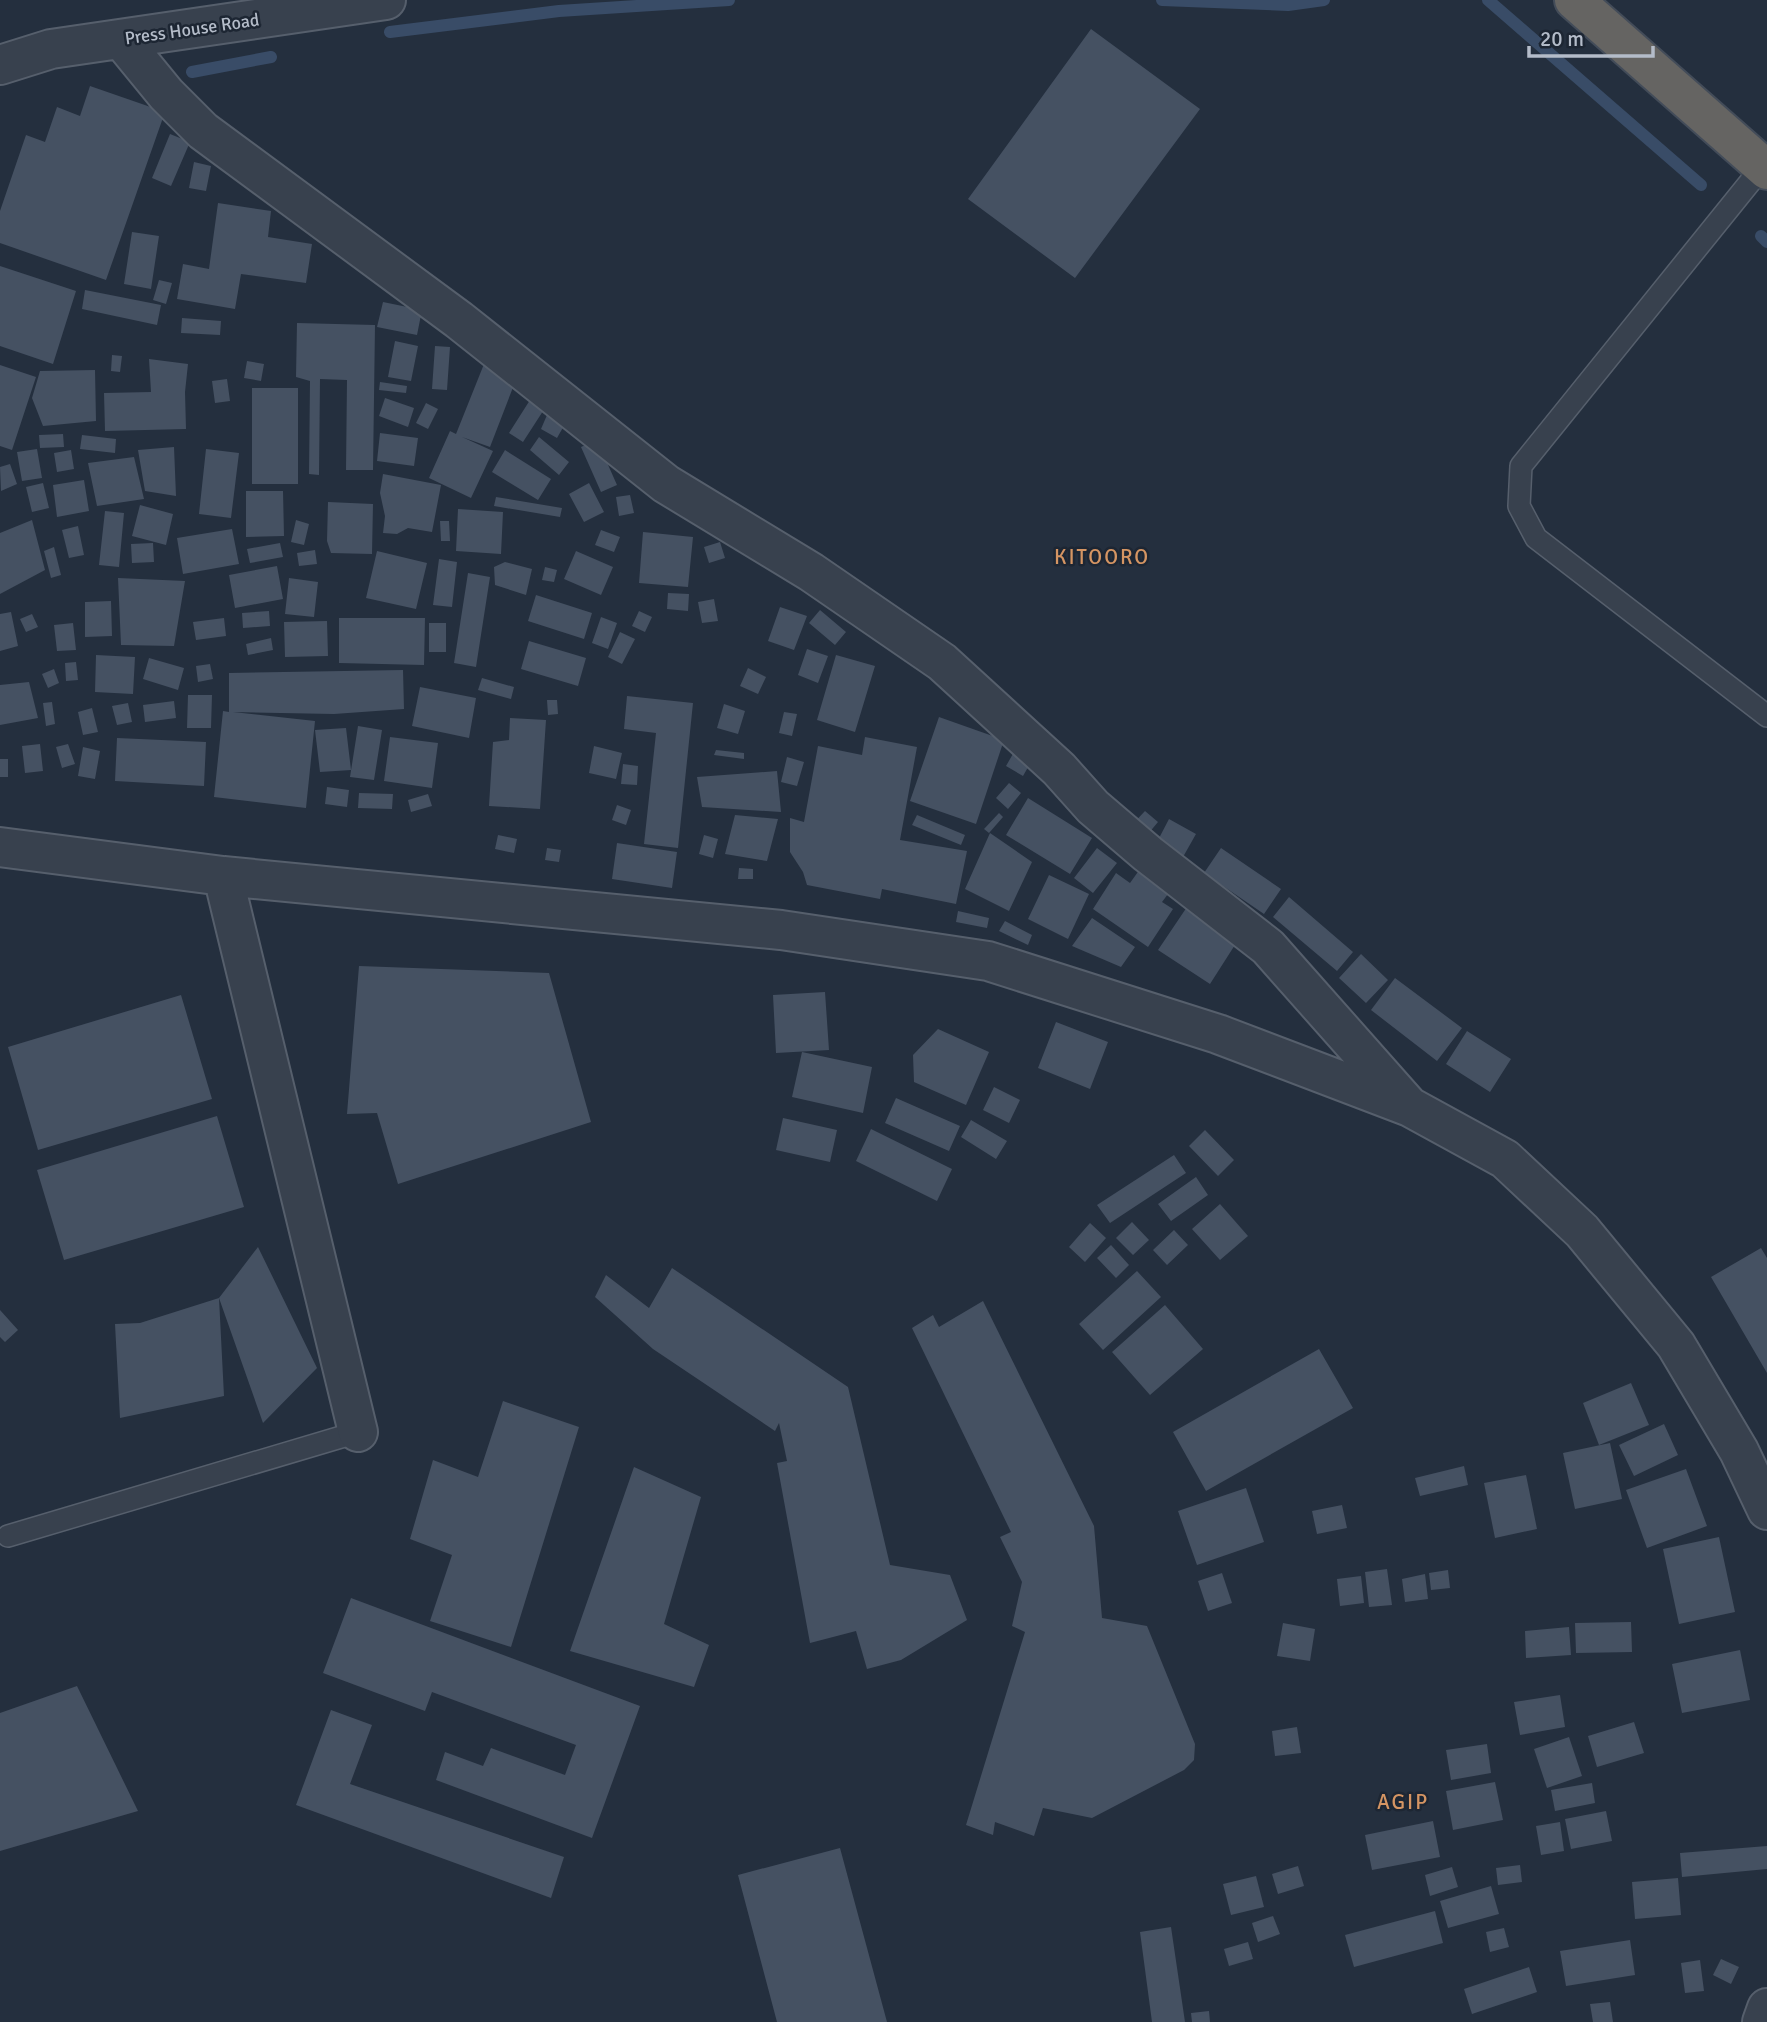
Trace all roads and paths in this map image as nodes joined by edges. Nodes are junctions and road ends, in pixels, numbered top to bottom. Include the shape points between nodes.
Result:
1 (386, 0) edge
2 (1574, 0) edge
3 (121, 39) junction
4 (0, 65) edge
5 (1765, 168) edge
6 (1767, 716) edge
7 (0, 847) edge
8 (223, 876) junction
9 (1410, 1107) junction
10 (358, 1433) joint
11 (1767, 1510) edge
12 (8, 1536) dead end
13 (1767, 2008) edge
14 (1762, 2022) edge

1 - 3 street, Press House Road
2 - 5 highway
3 - 4 street, Press House Road via 51,49
3 - 9 street via 203,131 459,320 666,484 811,572 942,662 1059,769 1093,807 1268,947
5 - 6 lane via 1521,466 1519,506 1536,538
7 - 8 street
8 - 9 street via 781,930 988,961 1218,1034
8 - 10 street
9 - 11 street via 1506,1159 1583,1231 1676,1345 1739,1451
10 - 12 lane
13 - 14 street

